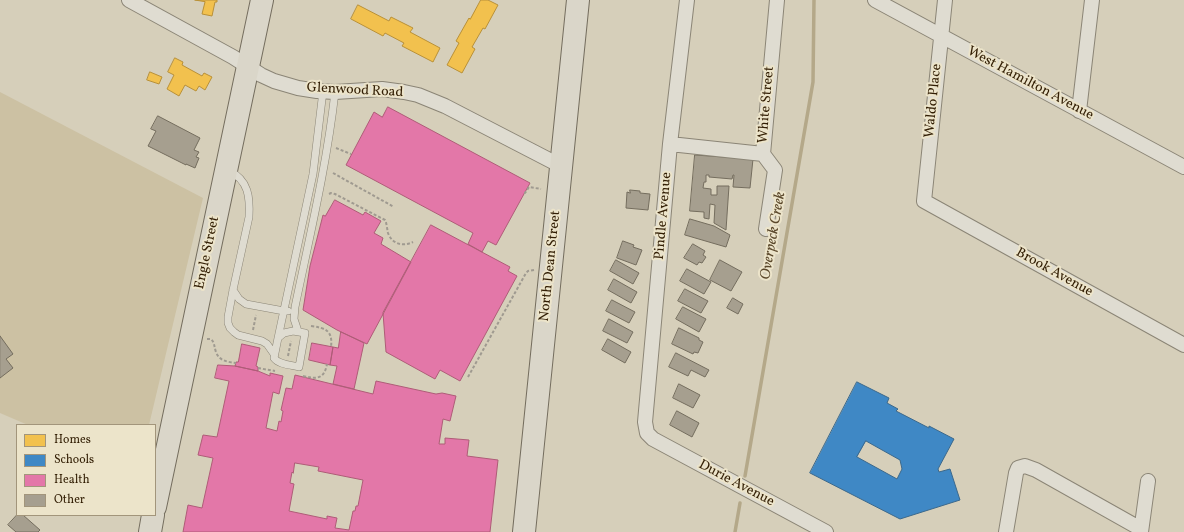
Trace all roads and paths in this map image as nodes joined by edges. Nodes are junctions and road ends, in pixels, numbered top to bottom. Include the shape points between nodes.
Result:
1 (129, 0) edge
2 (262, 0) edge
3 (578, 0) edge
4 (687, 0) edge
5 (777, 0) edge
6 (875, 0) edge
7 (945, 0) edge
8 (1092, 0) edge
9 (941, 36) junction
10 (247, 66) junction
11 (329, 92) junction
12 (1079, 111) junction
13 (670, 144) junction
14 (333, 149) dead end
15 (351, 154) dead end
16 (763, 154) junction
17 (561, 166) junction
18 (1184, 167) edge
19 (226, 169) junction
20 (331, 170) dead end
21 (543, 189) dead end
22 (525, 192) dead end
23 (327, 195) dead end
24 (924, 201) joint
25 (394, 207) dead end
26 (766, 229) dead end
27 (413, 242) dead end
28 (538, 269) dead end
29 (233, 290) junction
30 (258, 306) junction
31 (295, 307) junction
32 (284, 311) junction
33 (306, 325) dead end
34 (298, 331) junction
35 (252, 338) junction
36 (278, 338) junction
37 (292, 338) dead end
38 (206, 339) dead end
39 (1184, 345) edge
40 (331, 346) dead end
41 (274, 354) junction
42 (288, 358) dead end
43 (236, 363) dead end
44 (468, 377) dead end
45 (647, 433) joint
46 (1148, 481) dead end
47 (156, 502) edge
48 (153, 516) edge
49 (1141, 530) edge
50 (150, 532) edge
51 (524, 532) edge
52 (826, 532) edge
53 (1006, 532) edge

1 - 10 street, Glenwood Road
2 - 10 main road, Engle Street
3 - 17 main road, North Dean Street
4 - 13 street, Pindle Avenue
5 - 16 street, White Street
6 - 9 street, West Hamilton Avenue
7 - 9 street, Waldo Place
8 - 12 street
9 - 12 street, West Hamilton Avenue
9 - 24 street, Waldo Place
10 - 11 street, Glenwood Road via 266,77 291,86
10 - 19 main road, Engle Street
11 - 17 street, Glenwood Road via 382,89 425,98
11 - 31 lane via 331,126
11 - 32 lane
12 - 18 street, West Hamilton Avenue
13 - 16 street
13 - 45 street, Pindle Avenue via 645,422
14 - 15 path via 338,148
16 - 26 street, White Street via 775,170
17 - 51 main road, North Dean Street
19 - 29 lane via 241,179 249,200 249,217
19 - 47 main road, Engle Street
20 - 25 path
21 - 22 path via 529,187
23 - 27 path via 335,194 384,219 390,237 396,243 404,245
24 - 39 street, Brook Avenue
28 - 44 path via 526,273
29 - 30 lane via 242,302
29 - 35 lane via 228,317 230,328 238,335
30 - 32 lane
30 - 35 path
31 - 32 lane
31 - 34 lane via 294,319
32 - 36 lane
33 - 40 path via 328,331 332,339
34 - 36 lane via 284,333
34 - 41 lane via 305,333 299,367 275,360
35 - 41 lane via 267,344
36 - 41 lane
37 - 42 path
38 - 43 path via 212,340 219,358
45 - 52 street, Durie Avenue via 653,439
46 - 49 street
48 - 50 main road
49 - 53 street via 1025,466 1018,468 1016,473

